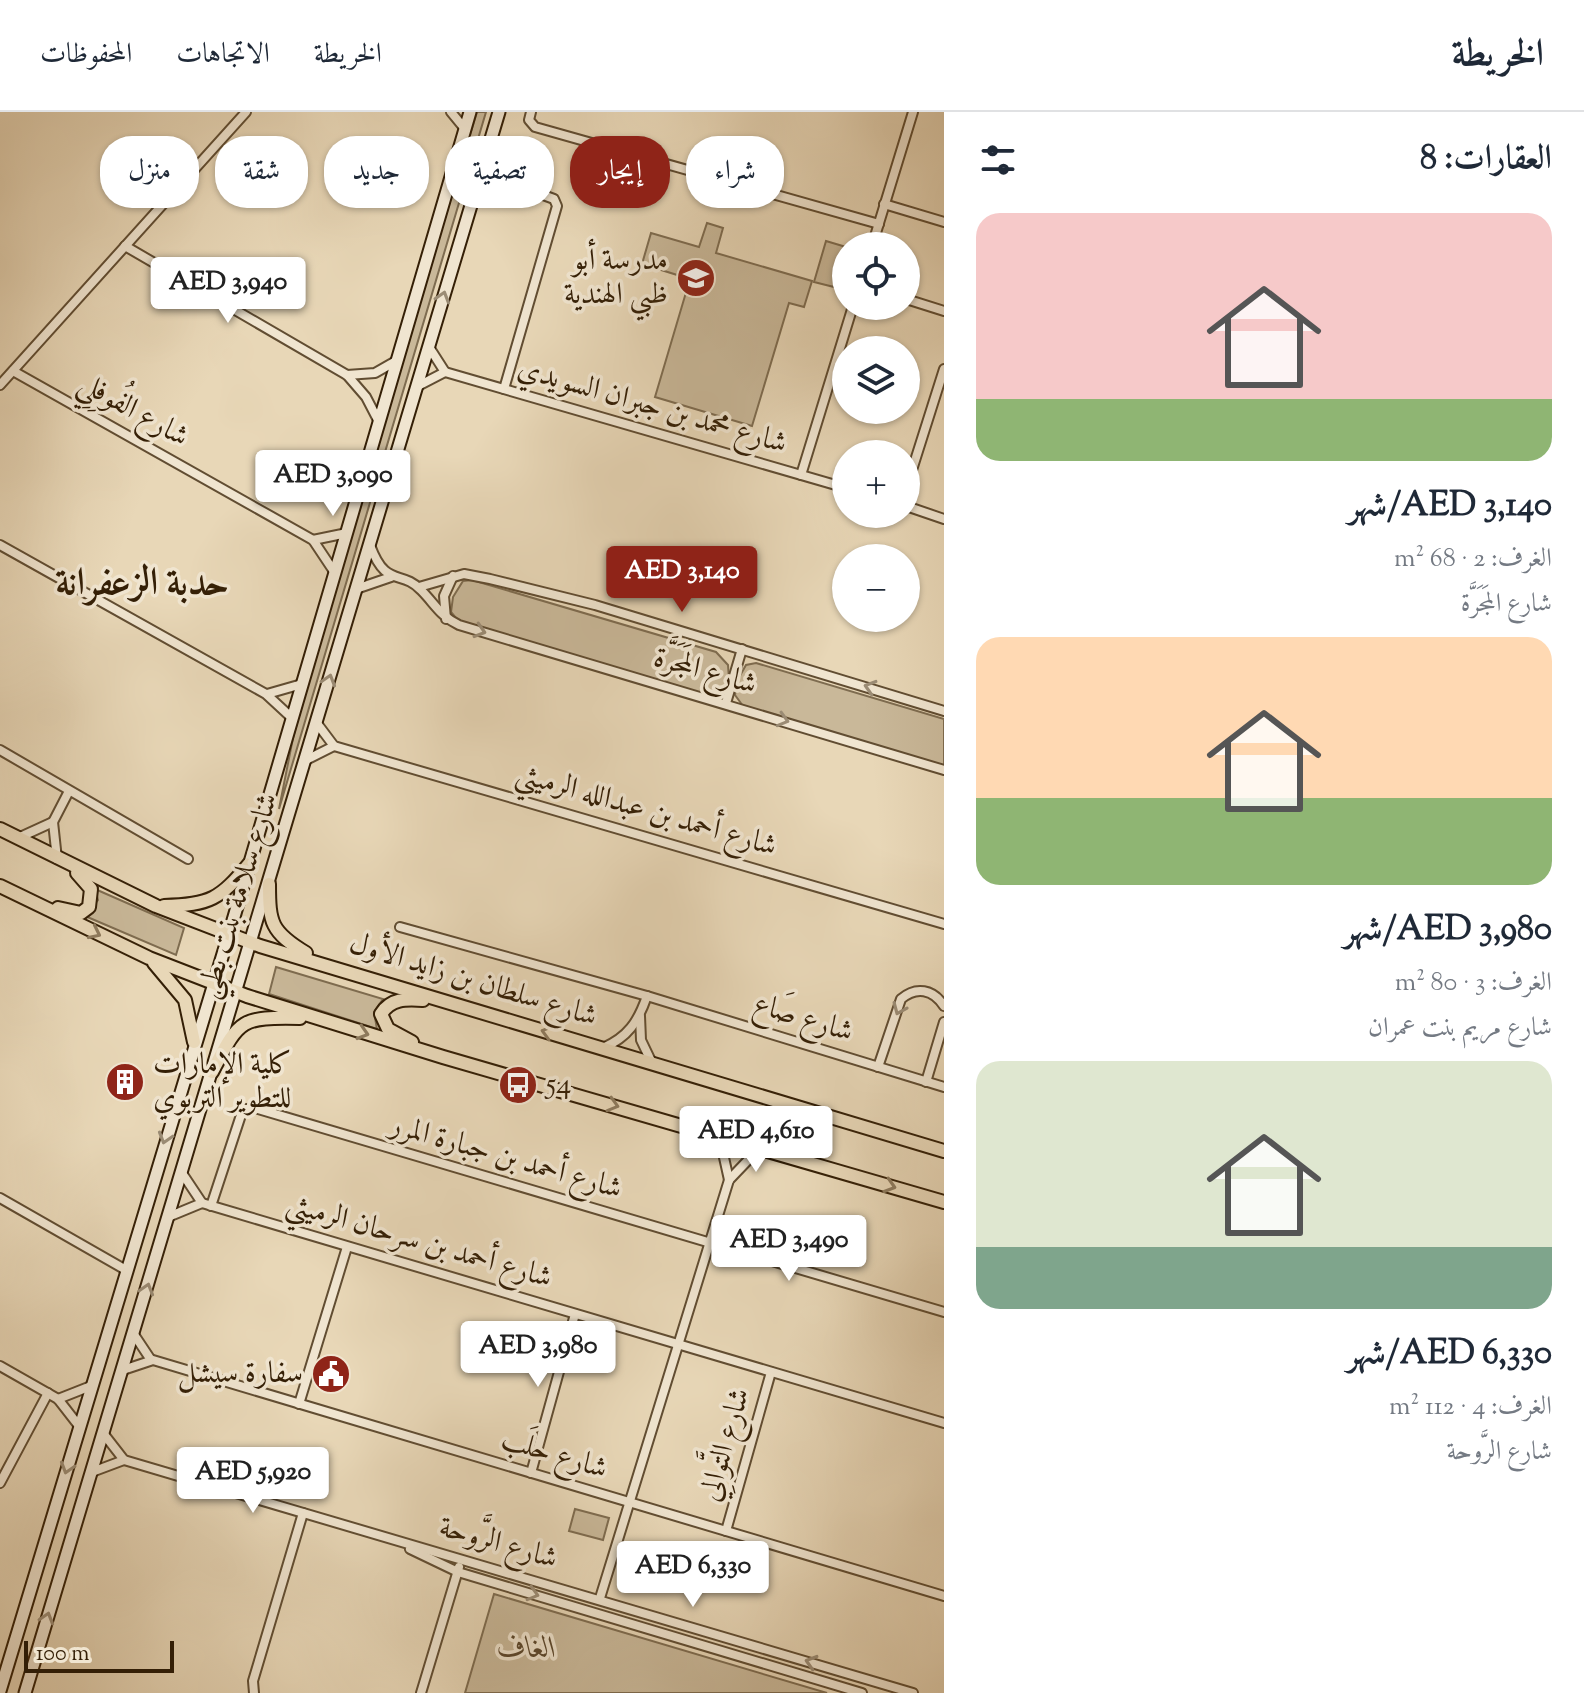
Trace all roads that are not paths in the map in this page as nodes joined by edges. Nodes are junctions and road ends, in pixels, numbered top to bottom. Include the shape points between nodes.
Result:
1 (246, 112) edge
2 (451, 112) edge
3 (470, 112) edge
4 (499, 112) edge
5 (531, 112) edge
6 (913, 112) edge
7 (465, 129) junction
8 (492, 136) edge
9 (554, 199) edge
10 (884, 204) junction
11 (470, 208) edge
12 (944, 222) edge
13 (879, 224) junction
14 (876, 232) edge
15 (125, 246) junction
16 (920, 303) edge
17 (944, 311) edge
18 (849, 320) edge
19 (428, 346) junction
20 (397, 361) junction
21 (944, 369) edge
22 (13, 371) junction
23 (445, 372) junction
24 (347, 375) junction
25 (0, 385) edge
26 (416, 389) junction
27 (504, 389) junction
28 (379, 423) junction
29 (920, 445) edge
30 (801, 475) junction
31 (832, 484) edge
32 (920, 511) edge
33 (944, 519) edge
34 (347, 533) junction
35 (313, 540) junction
36 (370, 544) junction
37 (0, 545) edge
38 (335, 573) junction
39 (454, 576) junction
40 (391, 577) junction
41 (419, 587) junction
42 (356, 589) junction
43 (446, 619) junction
44 (742, 649) junction
45 (302, 684) junction
46 (266, 694) junction
47 (726, 703) junction
48 (944, 711) edge
49 (292, 718) junction
50 (316, 722) junction
51 (334, 746) junction
52 (0, 750) edge
53 (304, 761) junction
54 (944, 770) edge
55 (69, 791) junction
56 (53, 822) junction
57 (0, 829) edge
58 (16, 838) junction
59 (188, 859) dead end
60 (58, 860) junction
61 (249, 864) junction
62 (70, 867) junction
63 (269, 884) junction
64 (0, 886) edge
65 (28, 900) junction
66 (156, 906) junction
67 (944, 924) edge
68 (400, 927) dead end
69 (229, 934) junction
70 (249, 942) junction
71 (149, 958) junction
72 (319, 961) junction
73 (212, 983) junction
74 (236, 992) junction
75 (647, 996) junction
76 (435, 1000) junction
77 (944, 1006) edge
78 (640, 1016) junction
79 (312, 1018) junction
80 (944, 1022) edge
81 (194, 1042) junction
82 (603, 1048) junction
83 (443, 1057) junction
84 (652, 1063) junction
85 (878, 1067) junction
86 (212, 1072) junction
87 (926, 1082) junction
88 (944, 1087) edge
89 (704, 1131) junction
90 (768, 1149) junction
91 (944, 1151) edge
92 (182, 1173) junction
93 (729, 1180) junction
94 (0, 1198) edge
95 (944, 1202) edge
96 (206, 1204) junction
97 (168, 1217) junction
98 (709, 1244) junction
99 (347, 1247) junction
100 (126, 1270) junction
101 (944, 1312) edge
102 (575, 1314) junction
103 (133, 1333) junction
104 (677, 1344) junction
105 (151, 1360) junction
106 (0, 1366) edge
107 (123, 1370) junction
108 (771, 1372) junction
109 (91, 1386) junction
110 (48, 1393) junction
111 (58, 1399) junction
112 (299, 1404) junction
113 (944, 1423) edge
114 (79, 1426) junction
115 (103, 1433) junction
116 (124, 1460) junction
117 (92, 1472) junction
118 (531, 1473) junction
119 (0, 1483) edge
120 (629, 1502) junction
121 (303, 1513) junction
122 (726, 1531) junction
123 (392, 1540) junction
124 (462, 1558) junction
125 (458, 1572) junction
126 (944, 1596) edge
127 (600, 1598) junction
128 (0, 1691) edge
129 (25, 1693) edge
130 (254, 1693) edge
131 (421, 1693) edge
132 (862, 1693) edge
133 (913, 1693) edge

1 - 15 street
2 - 7 street
3 - 7 main road, شارع سلامة بنت بطي
4 - 8 main road, شارع سلامة بنت بطي
5 - 13 street via 535,127
6 - 10 street
7 - 20 main road, شارع سلامة بنت بطي
9 - 27 street
10 - 12 street
10 - 13 street
19 -> 11 main road, شارع سلامة بنت بطي
13 - 14 street
15 - 22 street
15 - 24 street
16 - 17 street
18 - 30 street
19 - 23 street
19 - 26 main road, شارع سلامة بنت بطي
20 - 24 street via 375,373
20 - 28 main road, شارع سلامة بنت بطي
21 - 29 street
22 - 25 street
22 - 35 street, شارع الفُوفِلِي
23 - 26 street
23 - 27 street, شارع محمد بن جبران السويدي
24 - 28 street
26 - 36 main road, شارع سلامة بنت بطي
27 - 30 street, شارع محمد بن جبران السويدي
28 - 34 main road, شارع سلامة بنت بطي
30 - 31 street, شارع محمد بن جبران السويدي
32 - 33 street
34 - 35 street
34 - 38 main road, شارع سلامة بنت بطي
35 - 38 street, شارع الفُوفِلِي
36 - 40 street
36 - 42 main road, شارع سلامة بنت بطي
37 - 46 street
38 - 45 main road, شارع سلامة بنت بطي
39 - 41 street, شارع المَجَرَّة
39 - 43 street via 444,596
39 - 44 street, شارع المَجَرَّة via 490,579 595,605
40 - 41 street
40 - 42 street
41 - 43 street
50 -> 42 main road, شارع سلامة بنت بطي
43 -> 47 street, شارع المَجَرَّة
44 - 47 street
48 -> 44 street, شارع المَجَرَّة
45 - 46 street
45 - 49 main road, شارع سلامة بنت بطي
46 - 49 street
47 -> 54 street, شارع المَجَرَّة
49 - 61 main road, شارع سلامة بنت بطي
50 - 51 street
50 - 53 main road, شارع سلامة بنت بطي
51 - 53 street
51 - 67 street, شارع أحمد بن عبدالله الرميثي
52 - 55 street
53 - 63 main road, شارع سلامة بنت بطي
55 - 56 street
55 - 59 street
56 - 58 street
56 - 60 street
57 - 58 main road, شارع سلطان بن زايد الأول
58 - 60 main road, شارع سلطان بن زايد الأول
60 - 62 main road, شارع سلطان بن زايد الأول
61 - 66 main road via 214,899 198,905
61 - 69 main road, شارع سلامة بنت بطي
62 - 65 main road via 91,889 89,907 72,912
62 - 66 main road, شارع سلطان بن زايد الأول
63 - 70 main road, شارع سلامة بنت بطي
63 - 72 main road via 271,925
64 - 65 main road
65 -> 71 main road
66 - 69 main road, شارع سلطان بن زايد الأول
68 - 75 street, شارع صَاع
69 - 70 main road, شارع سلطان بن زايد الأول
69 - 73 main road, شارع سلامة بنت بطي
70 - 72 main road, شارع سلطان بن زايد الأول
70 - 74 main road, شارع سلامة بنت بطي
71 - 73 main road
71 - 81 main road via 185,1000
72 - 76 main road, شارع سلطان بن زايد الأول
73 - 74 main road
73 - 81 main road, شارع سلامة بنت بطي
74 - 79 main road
74 - 86 main road, شارع سلامة بنت بطي
75 - 78 street
75 - 85 street, شارع صَاع
82 -> 76 main road, شارع سلطان بن زايد الأول
76 - 83 main road via 396,1000 381,1014 388,1029
77 -> 85 street via 925,991 901,999
78 - 82 street via 627,1034
78 - 84 street via 641,1040
79 -> 83 main road
79 - 86 main road via 247,1021 234,1031
80 - 87 street
81 -> 100 main road, شارع سلامة بنت بطي
82 - 84 main road, شارع سلطان بن زايد الأول
83 -> 89 main road
84 - 91 main road, شارع سلطان بن زايد الأول
85 - 87 street, شارع صَاع
86 - 92 main road, شارع سلامة بنت بطي
87 - 88 street, شارع صَاع
89 - 90 main road
89 - 93 street via 723,1153
90 - 93 street via 751,1157
90 -> 95 main road
92 - 96 street
92 - 97 main road, شارع سلامة بنت بطي
93 - 98 street
94 - 100 street
96 - 97 street
96 - 98 street, شارع أحمد بن جبارة المرر via 247,1109 283,1115
96 - 99 street, شارع أحمد بن سرحان الرميثي
103 -> 97 main road, شارع سلامة بنت بطي
98 - 101 street, شارع أحمد بن جبارة المرر
98 - 104 street
99 - 102 street, شارع أحمد بن سرحان الرميثي
99 - 112 street
100 - 109 main road, شارع سلامة بنت بطي
102 - 104 street, شارع أحمد بن سرحان الرميثي
102 - 118 street
103 - 105 street
103 - 107 main road, شارع سلامة بنت بطي
104 - 108 street, شارع أحمد بن سرحان الرميثي
104 - 120 street
105 - 107 street
105 - 112 street, شارع حلَب
106 - 110 street
107 - 115 main road, شارع سلامة بنت بطي
108 - 113 street, شارع أحمد بن سرحان الرميثي
108 - 122 street, شارع التَّوالِي
109 - 111 street
109 - 114 main road, شارع سلامة بنت بطي
110 - 111 street
110 - 119 street
111 - 114 street
112 - 118 street, شارع حلَب
114 -> 128 main road, شارع سلامة بنت بطي
115 - 116 street
115 - 117 main road, شارع سلامة بنت بطي
116 - 117 street
116 - 121 street, شارع الرَّوحة
129 -> 117 main road, شارع سلامة بنت بطي
118 - 120 street, شارع حلَب
120 - 122 street, شارع حلَب
120 - 127 street
121 - 123 street, شارع الرَّوحة
121 - 130 street via 253,1681
122 - 126 street, شارع حلَب
123 - 124 street, شارع الرَّوحة
123 - 125 street, شارع الرَّوحة
124 - 125 street
124 - 127 street, شارع الرَّوحة
125 - 131 street
125 -> 132 street, شارع الرَّوحة
133 -> 127 street, شارع الرَّوحة

